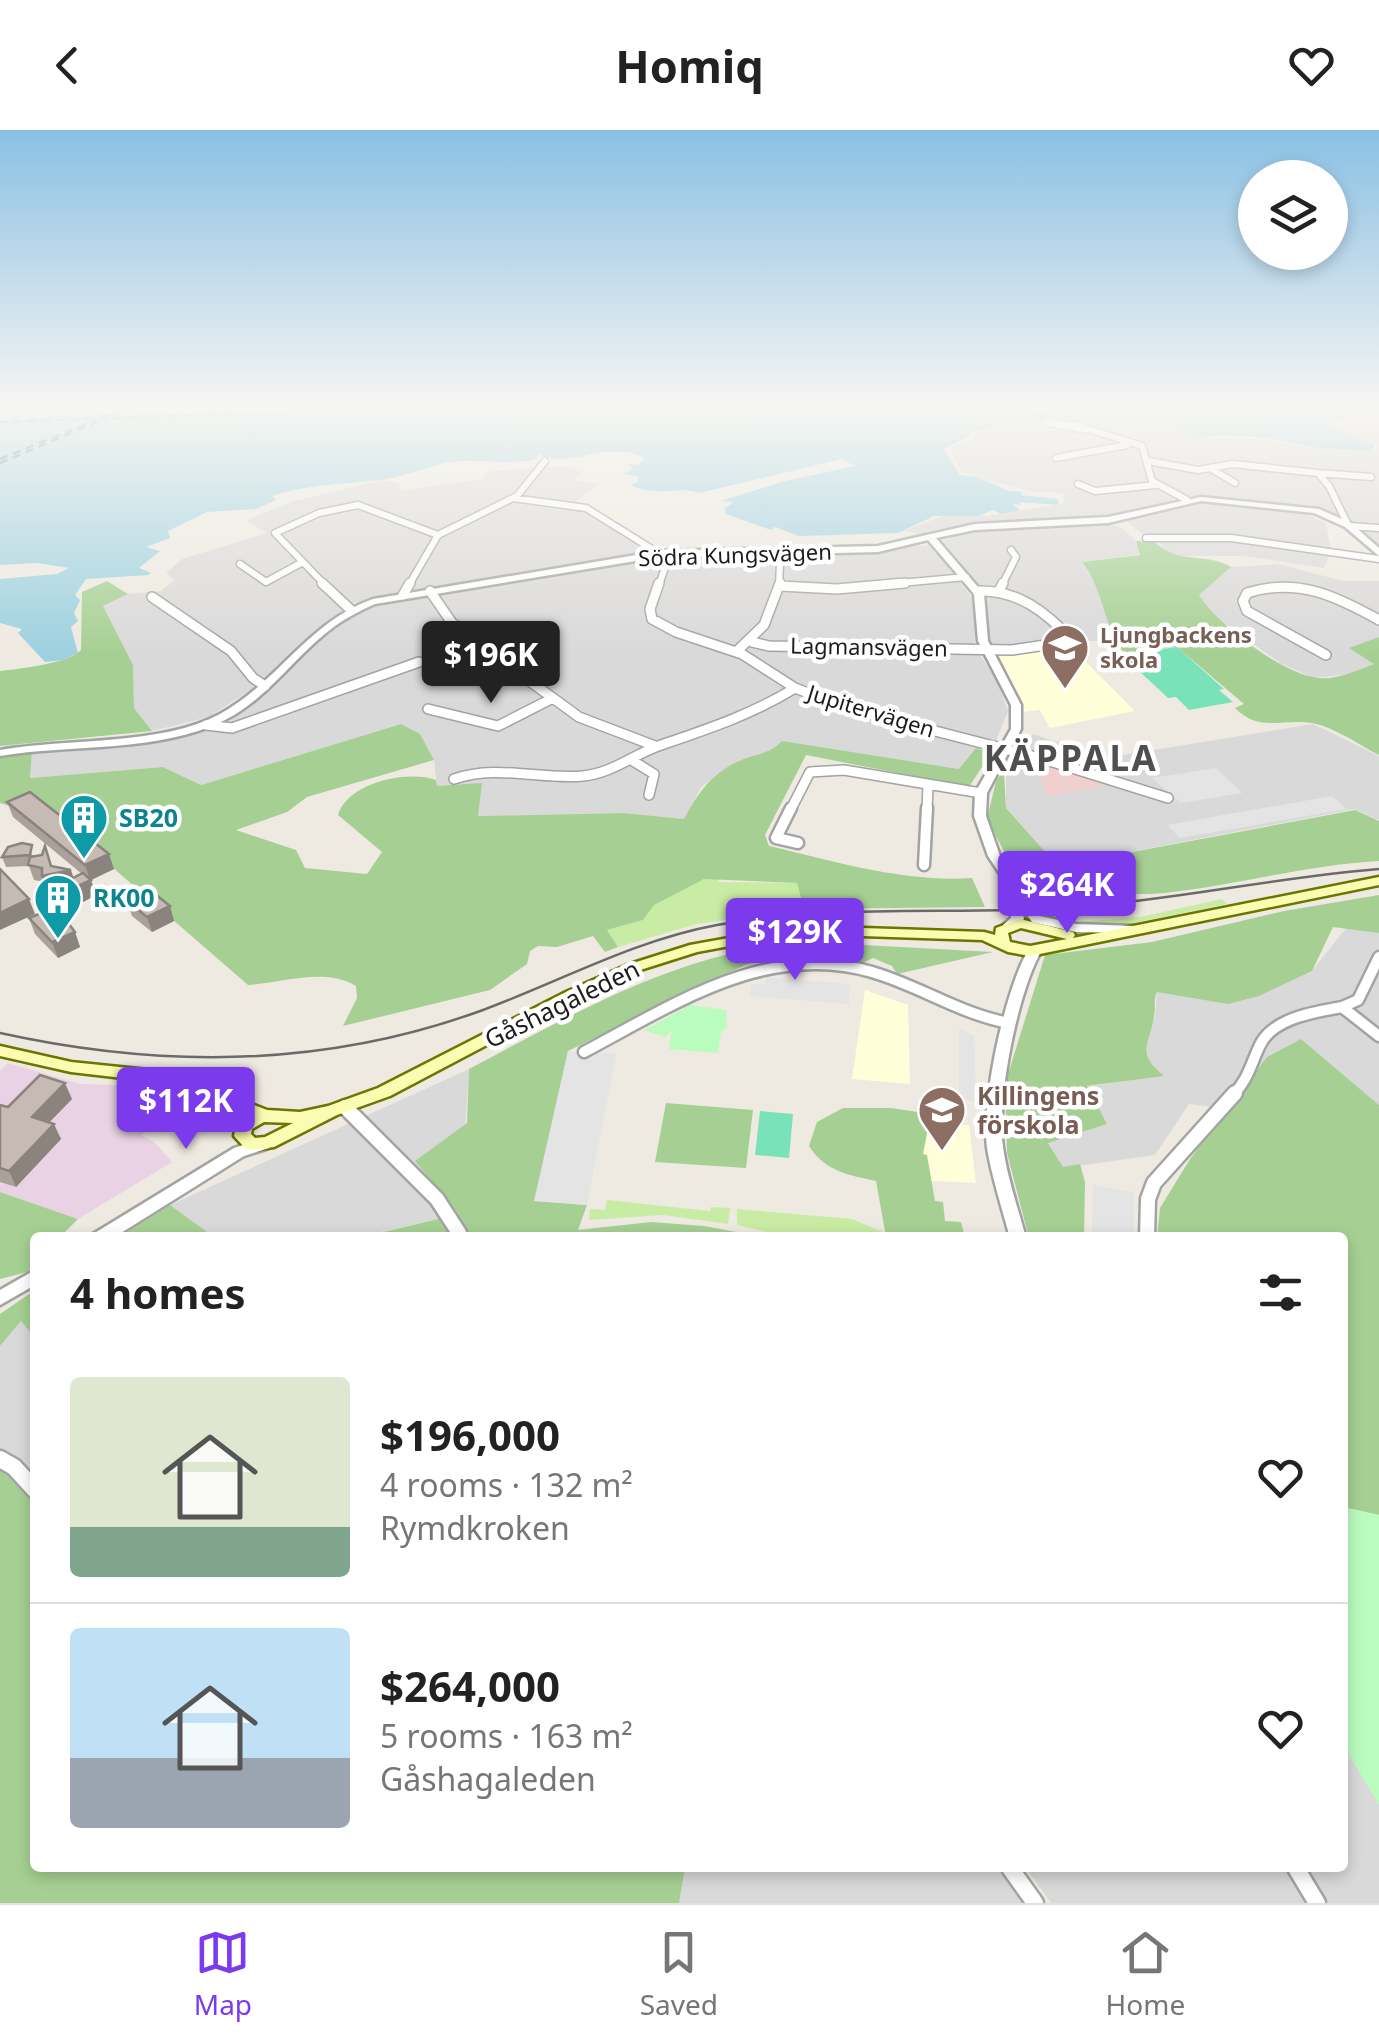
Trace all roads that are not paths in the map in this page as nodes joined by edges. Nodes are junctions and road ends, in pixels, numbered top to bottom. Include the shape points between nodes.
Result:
1 (522, 488) edge
2 (1087, 488) edge
3 (1128, 488) edge
4 (1161, 488) edge
5 (1330, 488) edge
6 (513, 498) junction
7 (1186, 500) junction
8 (1349, 525) junction
9 (1379, 528) edge
10 (438, 536) junction
11 (931, 538) junction
12 (1146, 538) dead end
13 (1011, 550) dead end
14 (665, 553) junction
15 (1379, 556) edge
16 (301, 563) junction
17 (240, 564) dead end
18 (780, 564) dead end
19 (966, 577) junction
20 (780, 586) junction
21 (1000, 589) junction
22 (430, 591) junction
23 (977, 591) junction
24 (403, 596) junction
25 (152, 598) dead end
26 (351, 610) junction
27 (1379, 620) edge
28 (476, 638) dead end
29 (752, 642) junction
30 (988, 650) junction
31 (736, 652) junction
32 (1326, 654) dead end
33 (420, 662) dead end
34 (513, 668) dead end
35 (264, 686) junction
36 (794, 688) junction
37 (554, 698) junction
38 (428, 709) dead end
39 (206, 724) junction
40 (655, 746) junction
41 (1006, 748) junction
42 (0, 753) edge
43 (633, 761) junction
44 (454, 779) dead end
45 (928, 785) junction
46 (981, 793) junction
47 (649, 795) dead end
48 (1168, 798) dead end
49 (798, 844) dead end
50 (924, 865) dead end
51 (1379, 881) edge
52 (1012, 886) junction
53 (1141, 928) junction
54 (1038, 935) junction
55 (1007, 936) junction
56 (1379, 957) edge
57 (1020, 985) junction
58 (1342, 1006) junction
59 (1009, 1023) junction
60 (1379, 1036) edge
61 (0, 1051) edge
62 (584, 1052) dead end
63 (211, 1094) junction
64 (338, 1109) junction
65 (269, 1116) junction
66 (242, 1130) junction
67 (272, 1140) junction
68 (159, 1200) junction
69 (108, 1232) edge
70 (458, 1232) edge
71 (1016, 1232) edge
72 (1147, 1232) edge
73 (30, 1280) edge
74 (0, 1298) edge
75 (0, 1459) edge
76 (30, 1485) edge
77 (1013, 1872) edge
78 (1298, 1872) edge
79 (1035, 1903) edge
80 (1316, 1903) edge

1 - 6 street
2 - 3 street
4 - 7 street
5 - 8 street
6 - 10 street
6 - 14 street via 586,508
7 - 8 street, Södra Kungsvägen via 1290,506
7 - 11 street, Södra Kungsvägen via 1111,520 974,527
8 - 9 street
8 - 15 street, Södra Kungsvägen
10 - 16 street via 366,506 327,511 274,535
10 - 24 street
11 - 14 street, Södra Kungsvägen via 844,552
11 - 19 street
12 - 15 street via 1232,538
13 - 21 street via 1017,554
14 - 22 street, Södra Kungsvägen
14 - 31 street, Jupitervägen via 652,619
16 - 17 street via 266,582
16 - 26 street
18 - 20 street
19 - 20 street via 836,589
19 - 23 street
20 - 29 street via 776,608
21 - 23 street
21 - 30 street, Lagmansvägen via 1037,608 1073,642
22 - 24 street, Södra Kungsvägen
22 - 28 street via 452,623
23 - 30 street
24 - 26 street, Södra Kungsvägen
25 - 35 street via 232,650
26 - 35 street, Södra Kungsvägen
27 - 32 street via 1307,587 1269,585 1247,592 1248,611
29 - 30 street, Lagmansvägen
29 - 31 street
30 - 41 street via 1018,712
31 - 36 street, Jupitervägen
33 - 39 street via 232,728
34 - 37 street
35 - 39 street, Södra Kungsvägen
36 - 40 street via 766,708
36 - 41 street, Jupitervägen via 850,710
37 - 38 street via 498,726
37 - 40 street via 601,728
39 - 42 street, Södra Kungsvägen
40 - 43 street
41 - 46 street
41 - 48 street, Jupitervägen
43 - 44 street via 580,777 521,772
43 - 47 street via 654,774
45 - 46 street
45 - 49 street via 844,770 810,772 776,838
45 - 50 street
46 - 52 street via 984,834
51 - 53 main road, Gåshagaleden
52 - 54 street
52 - 55 street via 1018,919
53 - 54 street
53 - 54 main road, Gåshagaleden
54 - 55 main road, Gåshagaleden
54 - 55 main road, Gåshagaleden
54 - 57 street
55 - 57 street
55 - 64 main road, Gåshagaleden via 794,932 675,954 571,995 417,1077
56 - 58 street via 1358,1000
57 - 59 street
58 - 60 street
58 - 72 street via 1302,1014 1270,1032 1250,1076 1161,1172 1148,1199
59 - 62 street via 970,1016 859,968 787,963 726,979
59 - 71 street via 992,1116
61 - 63 main road via 71,1068 168,1078
63 - 65 main road
63 - 66 main road via 234,1113
64 - 65 main road, Gåshagaleden via 300,1118
64 - 67 main road, Gåshagaleden
64 - 70 street via 437,1199
65 - 66 main road
65 - 67 main road via 282,1124
66 - 67 main road via 248,1143
66 - 68 street
67 - 68 street, Gåshagaleden
68 - 69 street, Gåshagaleden
73 - 74 street
75 - 76 street
77 - 79 street
78 - 80 street

